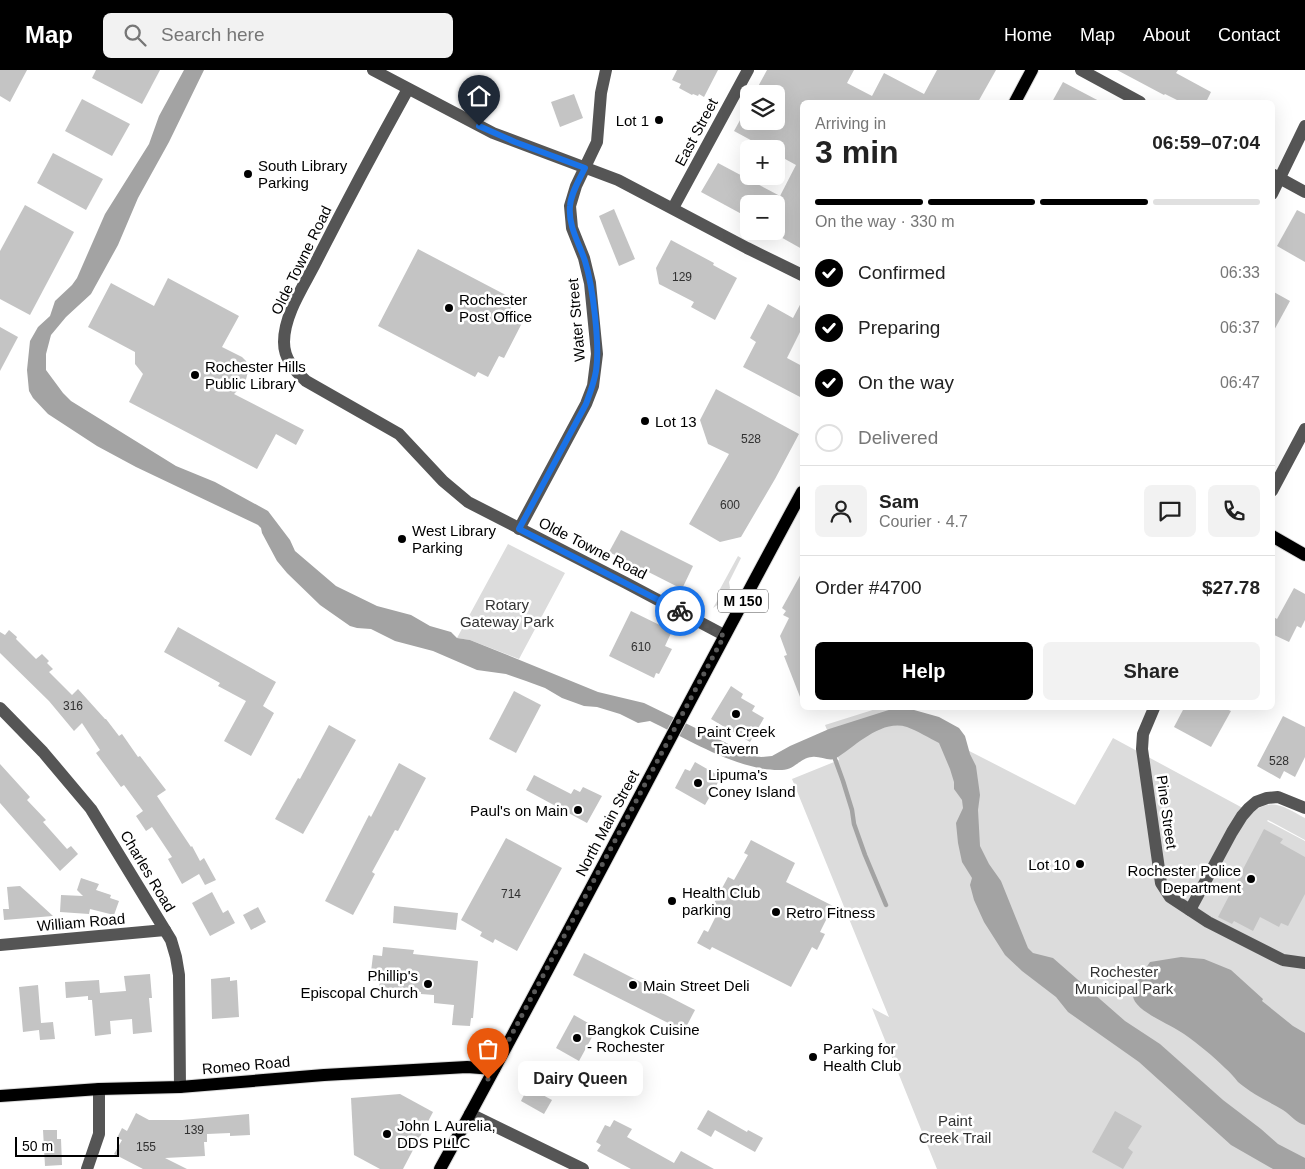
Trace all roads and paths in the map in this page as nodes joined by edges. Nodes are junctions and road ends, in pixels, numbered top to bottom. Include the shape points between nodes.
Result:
1 (373, 70) edge
2 (606, 70) edge
3 (748, 70) edge
4 (1032, 70) edge
5 (1081, 70) edge
6 (408, 89) junction
7 (1016, 100) edge
8 (1136, 100) edge
9 (1305, 126) edge
10 (585, 168) junction
11 (1276, 176) edge
12 (1305, 192) edge
13 (673, 208) junction
14 (800, 274) edge
15 (1305, 429) edge
16 (1275, 486) edge
17 (800, 496) edge
18 (519, 529) junction
19 (1275, 538) edge
20 (1305, 555) edge
21 (724, 636) junction
22 (0, 708) edge
23 (1153, 710) edge
24 (1305, 808) edge
25 (1190, 910) junction
26 (165, 930) junction
27 (0, 945) edge
28 (1305, 963) edge
29 (494, 1069) junction
30 (180, 1087) junction
31 (100, 1089) junction
32 (0, 1096) edge
33 (470, 1114) junction
34 (87, 1169) edge
35 (440, 1169) edge
36 (583, 1169) edge

1 - 6 street
2 - 10 street, Water Street via 597,142
3 - 13 street, East Street
4 - 7 main road
5 - 8 street
6 - 10 street via 493,133
6 - 18 street, Olde Towne Road via 288,319 284,343 286,356 293,369 306,381 399,434 454,492
9 - 11 street
10 - 13 street via 618,180
10 - 18 street, Water Street via 573,192 570,216 590,283 596,371 586,404
11 - 12 street
13 - 14 street
15 - 16 street
17 - 21 main road, North Main Street / M 150
18 - 21 street, Olde Towne Road
19 - 20 main road
21 - 29 main road, North Main Street / M 150
22 - 26 street, Charles Road via 91,809
23 - 25 street, Pine Street via 1143,734 1142,749 1161,883 1170,897
24 - 25 street via 1278,797 1256,802 1249,808 1232,832
25 - 28 street, Pine Street via 1263,951 1283,960
26 - 27 street, William Road
26 - 30 street, Charles Road via 179,975
29 - 30 main road, Romeo Road via 467,1067 324,1075
29 - 33 main road, North Main Street / M 150
30 - 31 main road, Romeo Road
31 - 32 main road, Romeo Road
31 - 34 street via 99,1134
33 - 35 main road, North Main Street / M 150
33 - 36 street

